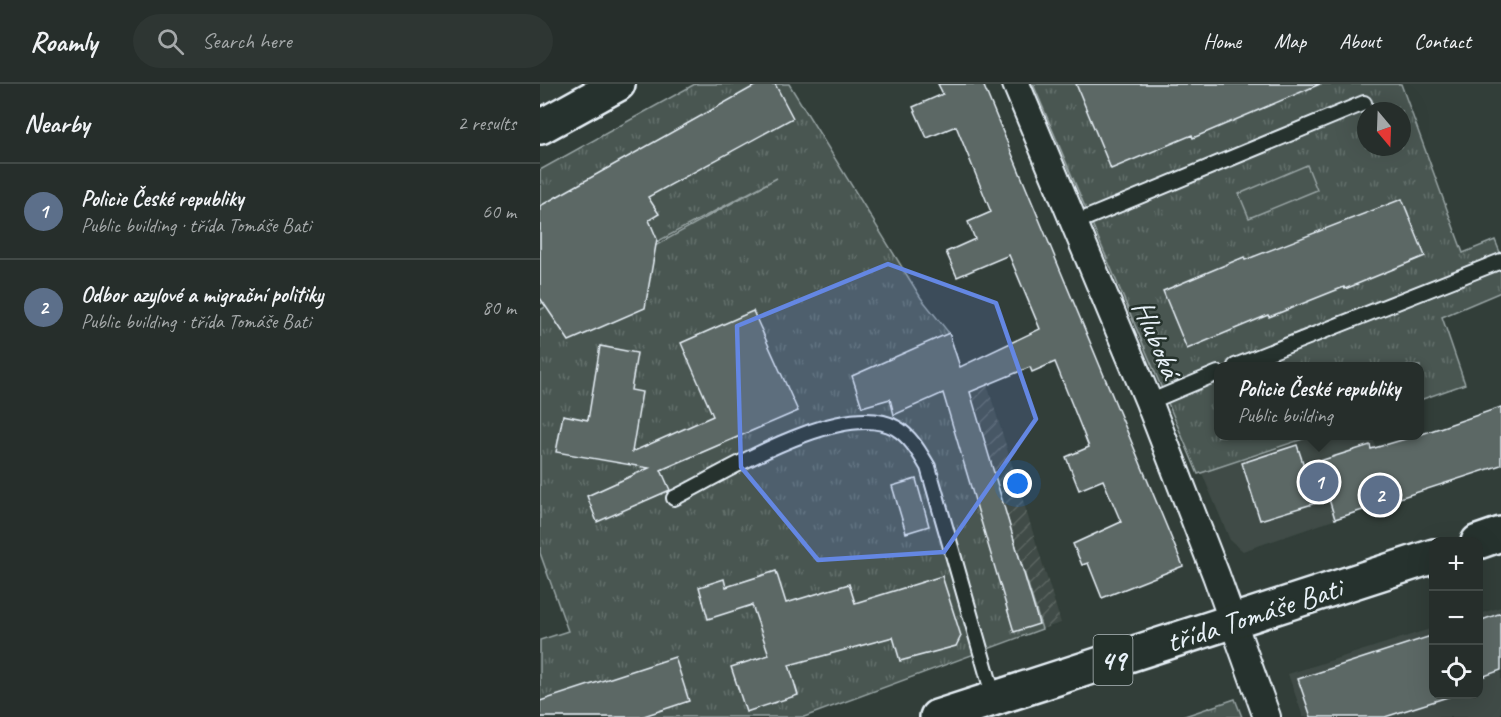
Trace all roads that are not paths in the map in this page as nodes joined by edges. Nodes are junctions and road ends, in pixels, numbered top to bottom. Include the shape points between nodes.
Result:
1 (618, 84) edge
2 (1016, 84) edge
3 (1357, 106) edge
4 (540, 127) edge
5 (1072, 224) junction
6 (1501, 261) edge
7 (1246, 362) edge
8 (1214, 376) edge
9 (1149, 402) junction
10 (674, 498) dead end
11 (1501, 534) edge
12 (1483, 540) edge
13 (1429, 558) edge
14 (1232, 622) junction
15 (994, 698) junction
16 (937, 717) edge
17 (1267, 717) edge

1 - 4 main road
2 - 5 street, Hluboká
3 - 5 lane
5 - 9 street, Hluboká
6 - 7 lane
8 - 9 lane
9 - 14 street, Hluboká
10 - 15 lane via 813,430 849,421 894,427 909,437 928,467
11 - 12 main road
13 - 14 main road, třída Tomáše Bati / 49
14 - 15 main road, třída Tomáše Bati / 49
14 - 17 street, Hluboká
15 - 16 main road, třída Tomáše Bati / 49

